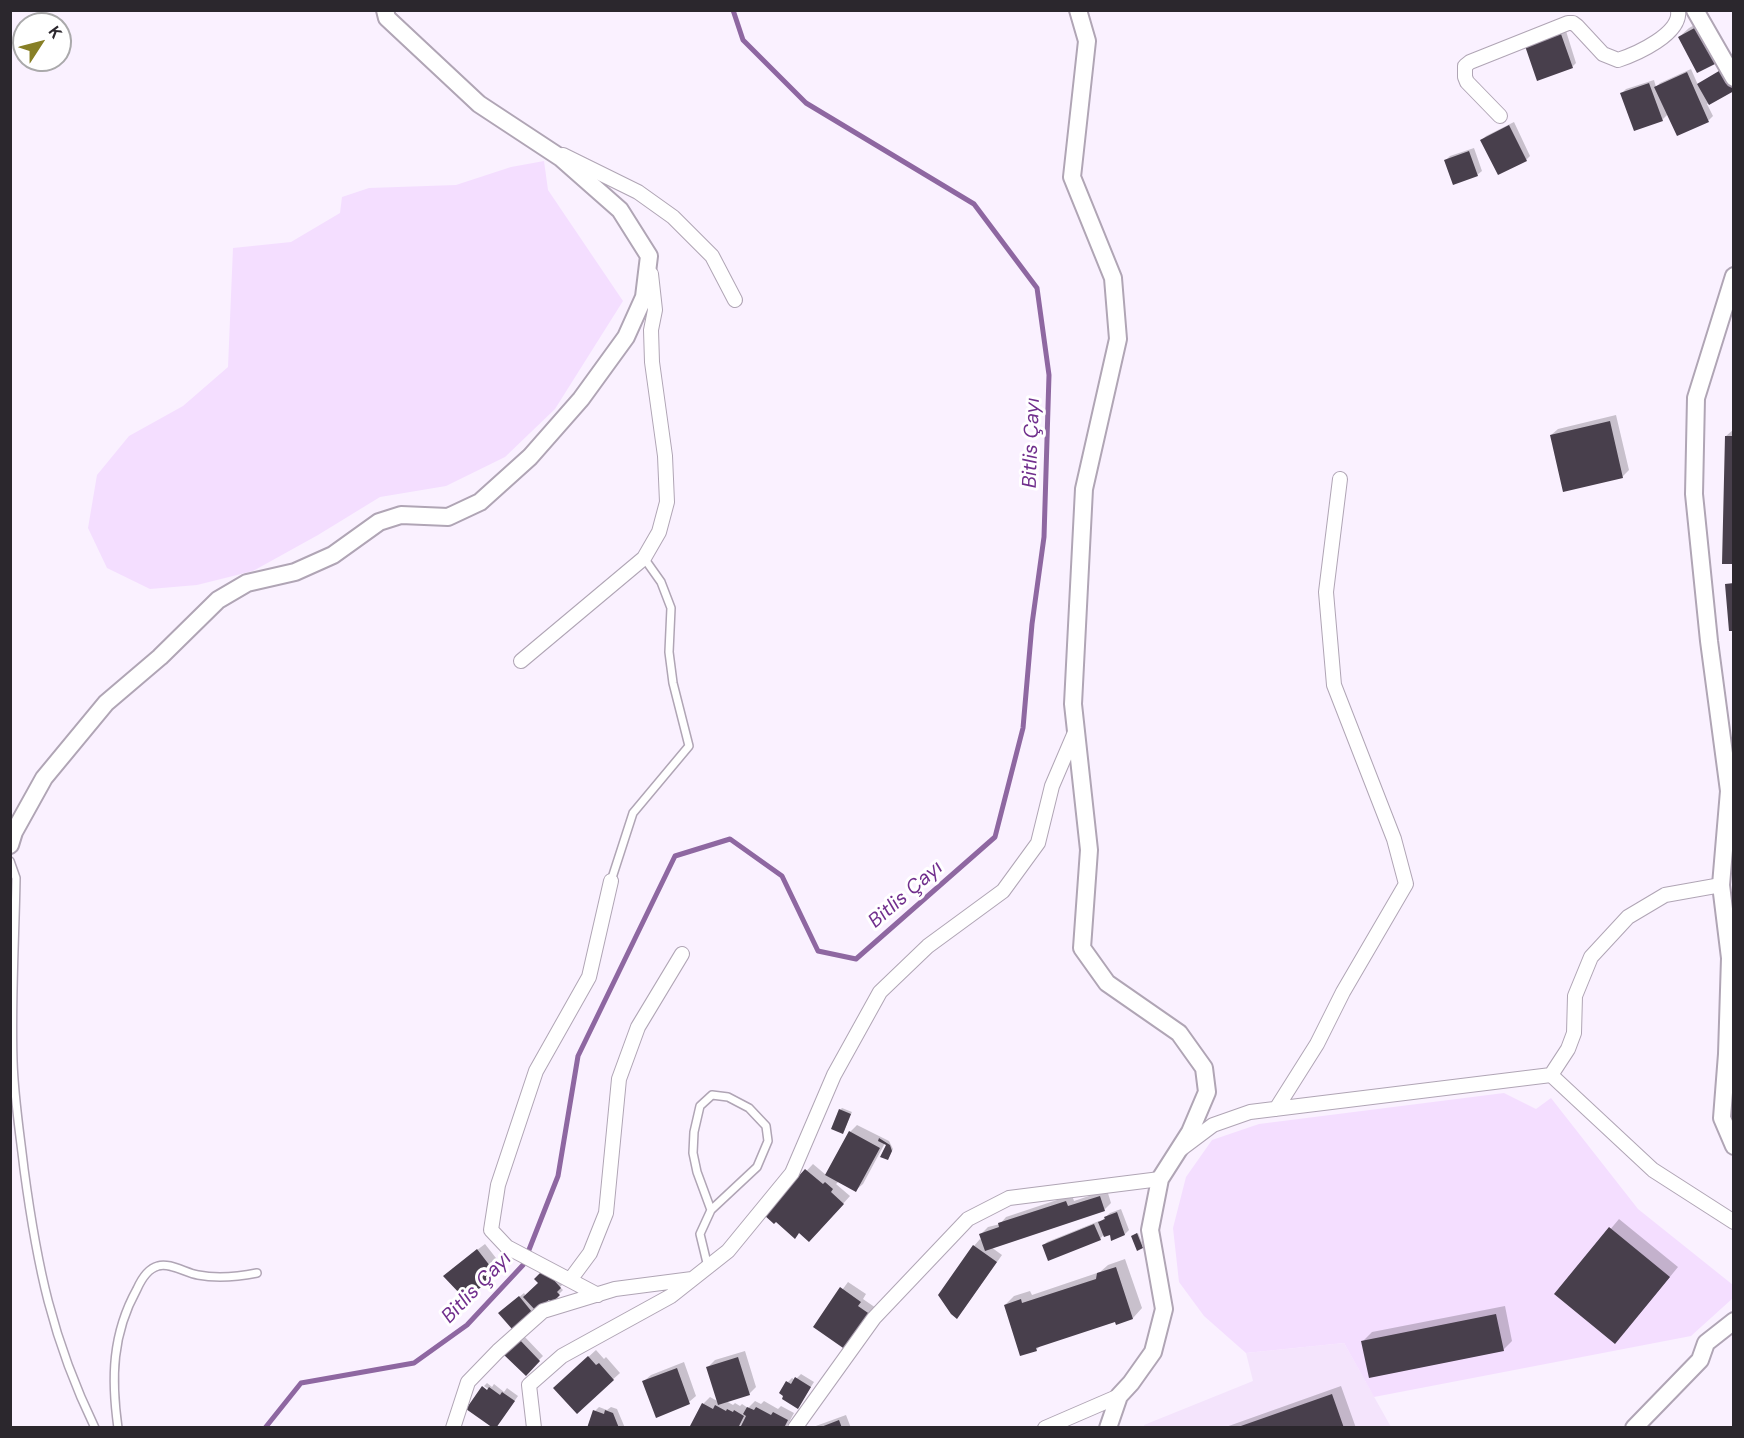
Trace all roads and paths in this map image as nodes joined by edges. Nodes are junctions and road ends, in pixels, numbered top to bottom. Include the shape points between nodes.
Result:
1 (385, 10) edge
2 (1078, 10) edge
3 (1678, 10) edge
4 (1695, 10) edge
5 (1734, 78) edge
6 (1500, 116) dead end
7 (534, 140) junction
8 (649, 256) junction
9 (1734, 276) edge
10 (735, 300) dead end
11 (1340, 479) dead end
12 (644, 558) junction
13 (521, 661) dead end
14 (1076, 729) junction
15 (10, 845) edge
16 (10, 861) edge
17 (611, 881) joint
18 (1721, 885) junction
19 (682, 954) dead end
20 (1551, 1075) junction
21 (1276, 1109) junction
22 (1734, 1146) edge
23 (1177, 1153) junction
24 (1160, 1179) junction
25 (711, 1210) junction
26 (1734, 1222) edge
27 (708, 1267) junction
28 (257, 1273) dead end
29 (692, 1279) junction
30 (570, 1280) junction
31 (598, 1295) junction
32 (1734, 1321) edge
33 (1119, 1396) junction
34 (95, 1428) edge
35 (118, 1428) edge
36 (453, 1428) edge
37 (534, 1428) edge
38 (795, 1428) edge
39 (1045, 1428) edge
40 (1108, 1428) edge
41 (1634, 1428) edge

1 - 7 street via 387,18 479,104
2 - 14 street via 1087,41 1072,177 1113,278 1118,339 1084,489 1073,704
3 - 6 street via 1676,24 1667,33 1618,60 1603,54 1577,26 1568,23 1470,62 1465,66 1467,82
4 - 5 street
7 - 8 street via 561,158 620,210
7 - 10 street via 638,192 673,217 712,256
8 - 12 street via 656,310 651,330 652,362 667,502 659,532
8 - 15 street via 644,297 626,337 581,399 530,457 480,502 448,517 400,515 379,522 333,555 295,572 247,583 218,600 106,703 44,778
9 - 18 street via 1696,398 1694,494 1729,791
11 - 21 street via 1326,592 1334,685 1394,839 1406,884
12 - 13 street
12 - 17 lane via 662,582 671,608 669,652 673,683 689,746 633,813
14 - 23 street via 1089,850 1082,948 1107,983 1179,1034 1204,1068 1207,1092
14 - 27 street via 1052,786 1038,843 1004,891 928,946 880,992 834,1075 792,1173 729,1251
16 - 34 lane via 16,878 13,1062 33,1234 59,1342
17 - 30 street via 588,977 536,1071 498,1185 492,1230 507,1247
18 - 20 street via 1665,895 1628,917 1591,957 1575,996 1574,1033
18 - 22 street via 1730,958 1722,1118
19 - 30 street via 638,1027 619,1079 606,1213 590,1253
20 - 21 street
20 - 26 street via 1653,1170
21 - 23 street via 1250,1112 1213,1125
23 - 24 street
24 - 33 street via 1150,1230 1164,1309 1153,1352
24 - 38 street via 1009,1198 968,1219 874,1318
25 - 25 lane via 756,1167 768,1141 766,1126 749,1108 728,1097 712,1095 700,1106 693,1154
25 - 27 lane via 700,1234
27 - 29 street
28 - 35 lane via 212,1277 157,1266 143,1277 119,1329 115,1350
29 - 31 street via 615,1289
29 - 37 street via 670,1296 562,1356 529,1384
30 - 31 street
31 - 36 street via 543,1311 498,1351 468,1382
32 - 41 street via 1706,1343 1700,1360
33 - 39 street
33 - 40 street

